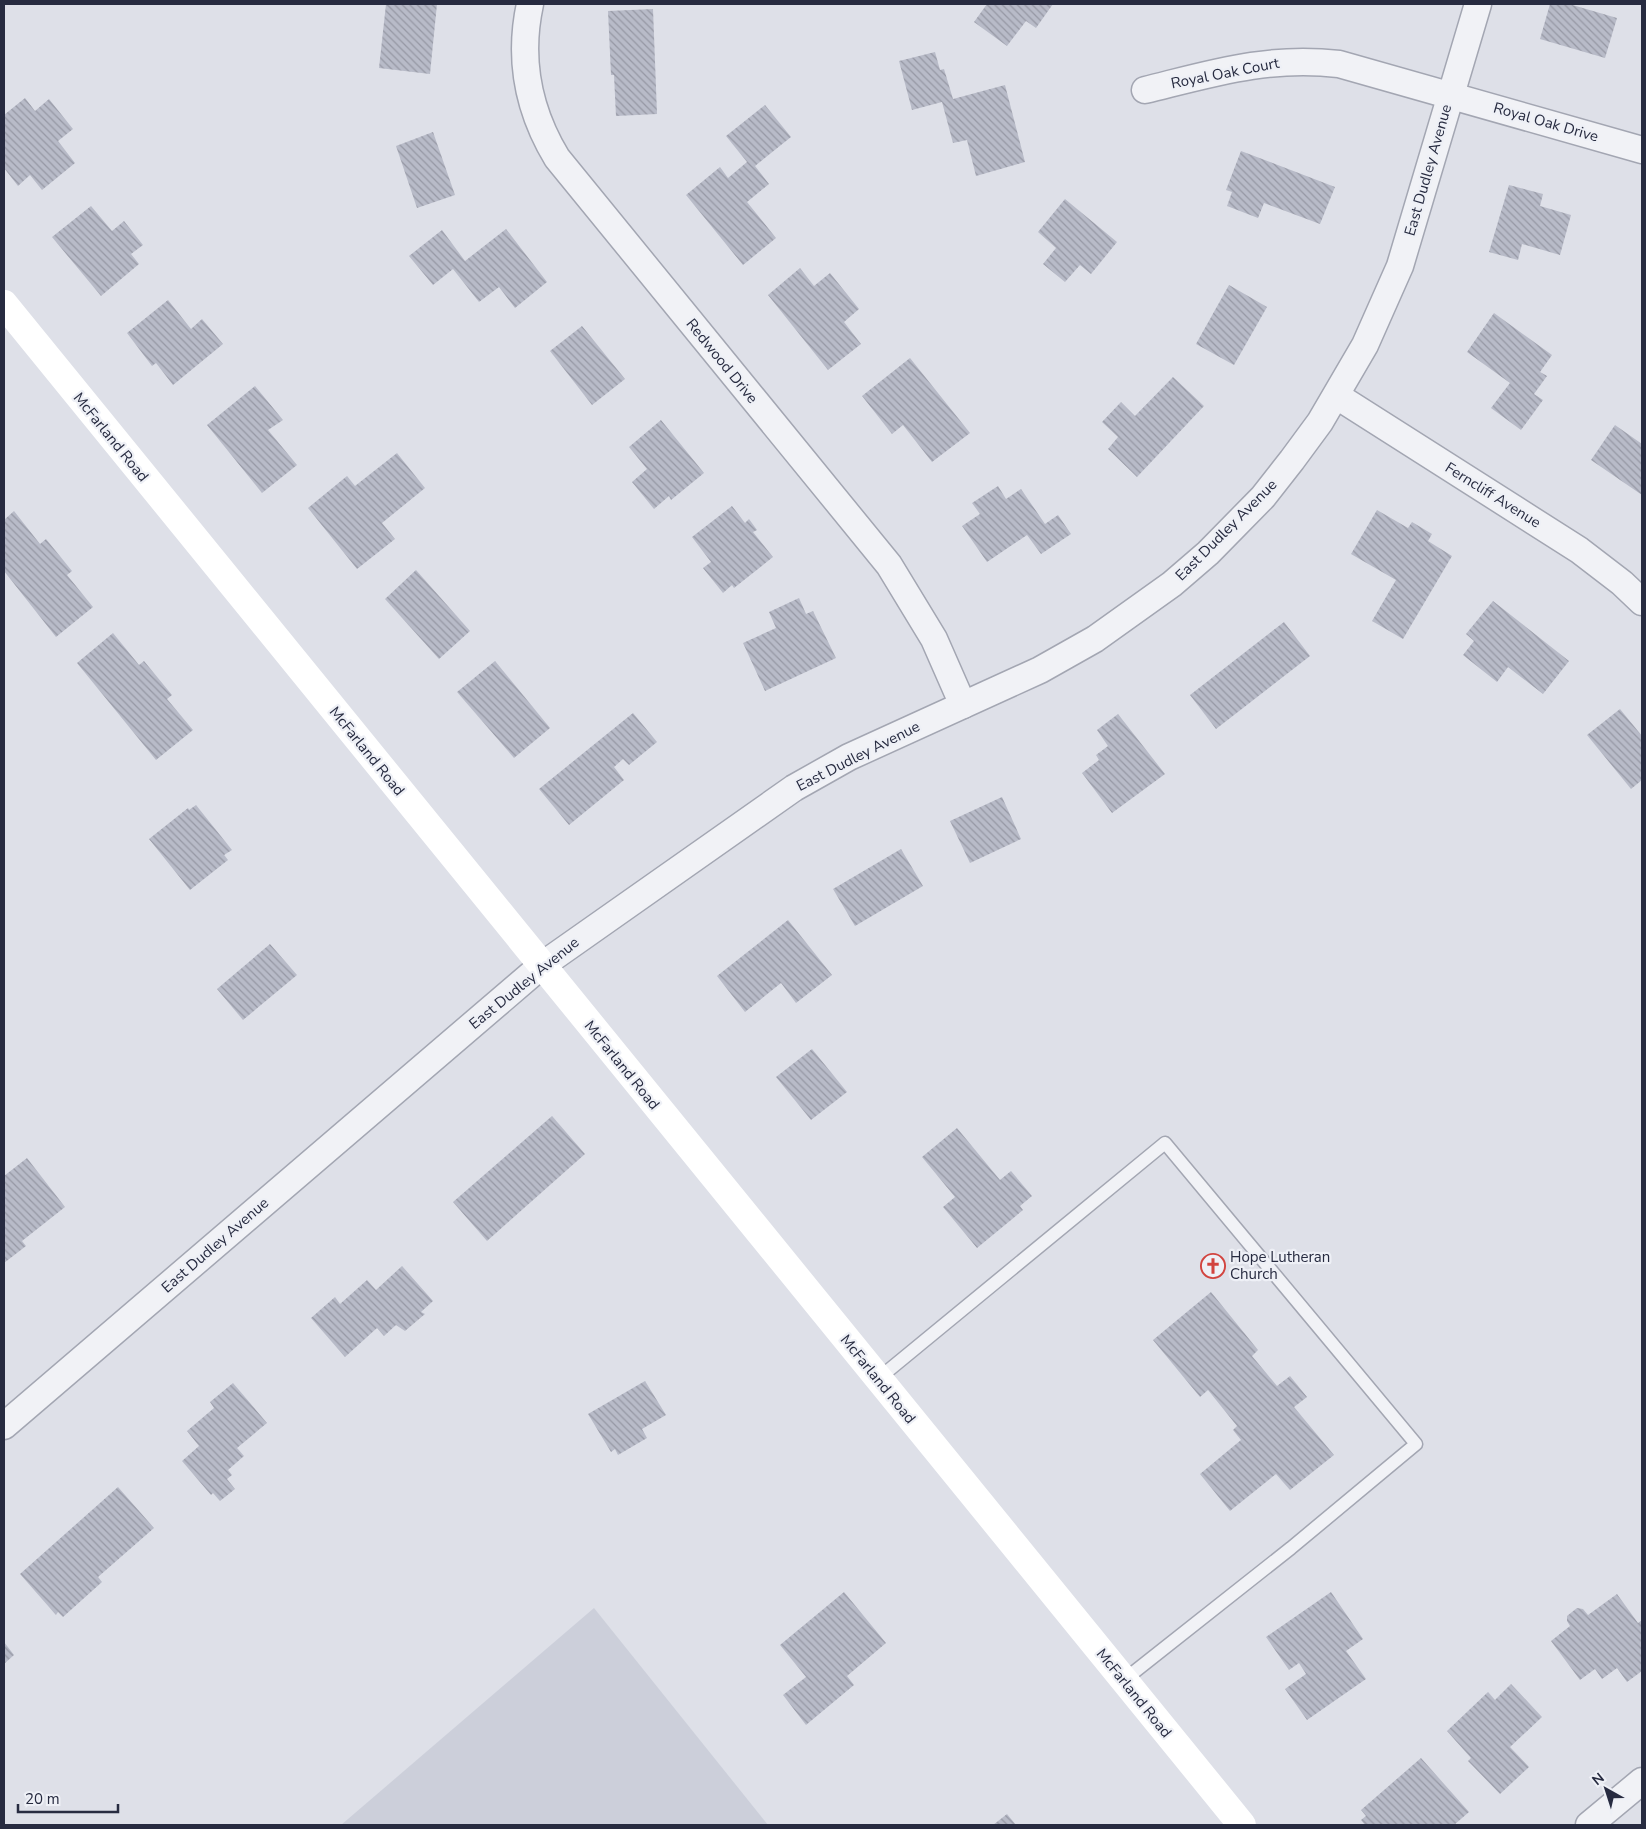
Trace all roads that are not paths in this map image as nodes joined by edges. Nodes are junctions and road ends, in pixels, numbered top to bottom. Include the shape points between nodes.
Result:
1 (530, 4) edge
2 (1478, 4) edge
3 (1145, 90) dead end
4 (1450, 95) junction
5 (1642, 150) edge
6 (4, 304) edge
7 (1337, 396) junction
8 (1642, 602) edge
9 (964, 705) junction
10 (541, 966) junction
11 (878, 1379) junction
12 (4, 1426) edge
13 (1124, 1680) junction
14 (1642, 1781) edge
15 (1242, 1825) edge
16 (1589, 1825) edge

1 - 9 street, Redwood Drive via 525,44 527,83 535,115 557,158 889,565 934,639
2 - 4 street, East Dudley Avenue
3 - 4 street, Royal Oak Court via 1248,65 1294,61 1339,64
4 - 5 street, Royal Oak Drive
4 - 7 street, East Dudley Avenue via 1400,266 1365,345
6 - 10 street, McFarland Road
7 - 8 street, Ferncliff Avenue via 1579,550
7 - 9 street, East Dudley Avenue via 1262,497 1208,553 1172,584 1095,639 1040,670
9 - 10 street, East Dudley Avenue via 849,757 794,788
10 - 11 street, McFarland Road
10 - 12 street, East Dudley Avenue
11 - 13 street, McFarland Road
11 - 13 lane via 1165,1143 1416,1444
13 - 15 street, McFarland Road
14 - 16 street

